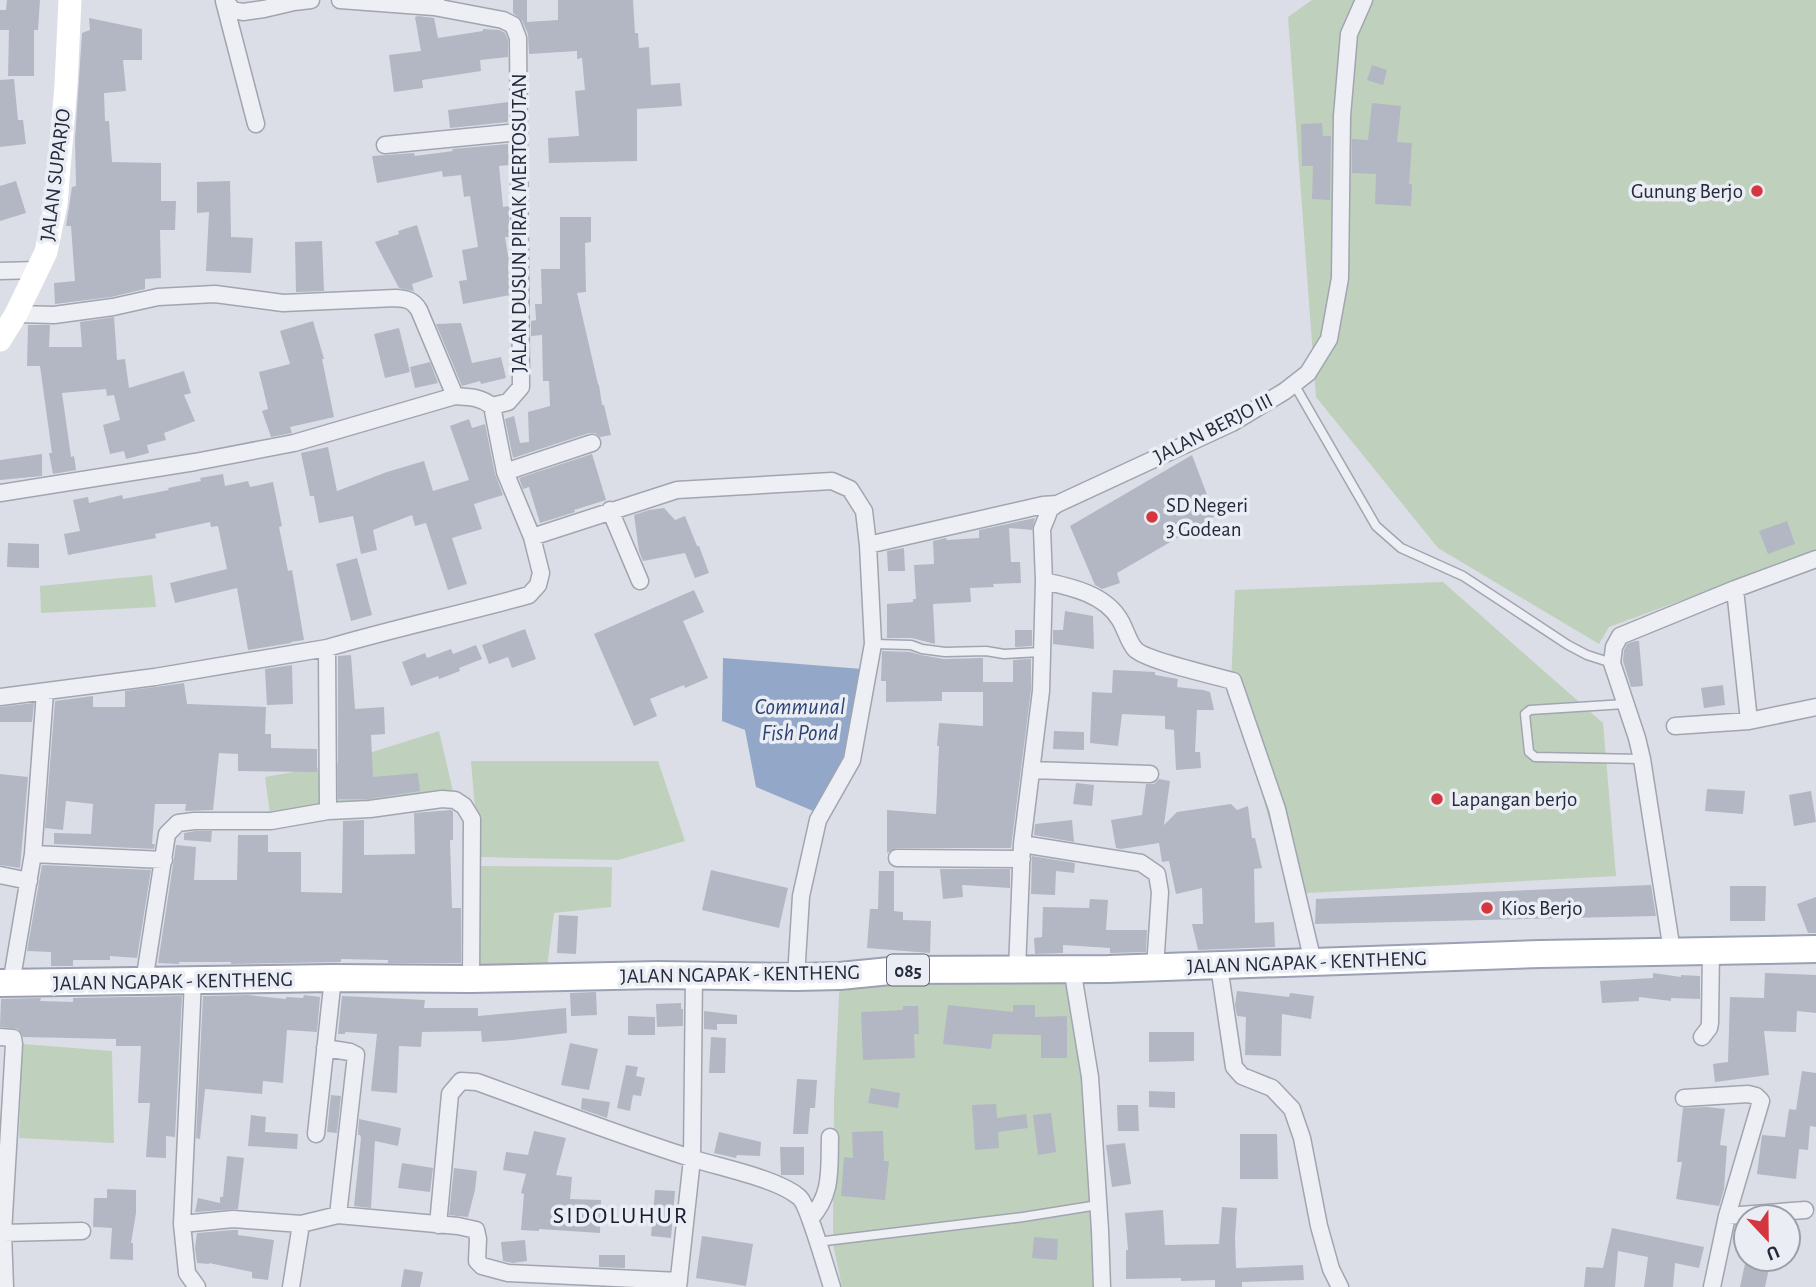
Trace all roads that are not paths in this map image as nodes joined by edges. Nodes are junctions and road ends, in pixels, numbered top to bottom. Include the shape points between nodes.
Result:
1 (71, 0) edge
2 (224, 0) edge
3 (311, 0) edge
4 (340, 0) edge
5 (1364, 0) edge
6 (435, 4) edge
7 (256, 124) dead end
8 (519, 132) junction
9 (385, 145) dead end
10 (38, 270) junction
11 (0, 271) edge
12 (16, 314) junction
13 (0, 340) edge
14 (1294, 384) junction
15 (455, 396) junction
16 (492, 407) junction
17 (592, 443) dead end
18 (505, 472) junction
19 (0, 493) edge
20 (1057, 504) junction
21 (610, 510) junction
22 (532, 537) junction
23 (868, 545) junction
24 (1816, 559) edge
25 (640, 582) dead end
26 (1044, 582) junction
27 (1735, 589) junction
28 (873, 643) junction
29 (327, 648) junction
30 (1042, 652) junction
31 (1612, 663) junction
32 (45, 692) junction
33 (0, 697) edge
34 (1625, 704) junction
35 (1816, 707) edge
36 (1749, 721) junction
37 (1675, 726) dead end
38 (1642, 759) junction
39 (1031, 770) junction
40 (1150, 774) dead end
41 (328, 811) junction
42 (1022, 851) junction
43 (33, 854) junction
44 (897, 858) dead end
45 (164, 860) junction
46 (0, 875) edge
47 (29, 881) junction
48 (1816, 949) edge
49 (1711, 950) junction
50 (1672, 951) junction
51 (1313, 962) junction
52 (1219, 966) junction
53 (1072, 968) junction
54 (1155, 968) junction
55 (1017, 970) junction
56 (694, 974) junction
57 (796, 977) junction
58 (333, 978) junction
59 (471, 979) junction
60 (193, 980) junction
61 (144, 982) junction
62 (6, 984) edge
63 (0, 1037) edge
64 (1702, 1037) dead end
65 (325, 1048) junction
66 (1684, 1098) dead end
67 (316, 1134) dead end
68 (830, 1138) dead end
69 (692, 1158) junction
70 (1098, 1205) junction
71 (1805, 1209) dead end
72 (338, 1215) junction
73 (1727, 1216) junction
74 (810, 1219) junction
75 (182, 1224) junction
76 (300, 1224) junction
77 (438, 1225) junction
78 (82, 1231) dead end
79 (4, 1233) junction
80 (817, 1242) junction
81 (679, 1284) edge
82 (5, 1287) edge
83 (197, 1287) edge
84 (291, 1287) edge
85 (832, 1287) edge
86 (1101, 1287) edge
87 (1340, 1287) edge
88 (1712, 1287) edge

1 - 10 main road, JALAN SUPARJO via 56,204
2 - 3 street via 233,10 243,12
2 - 7 street
4 - 6 street
5 - 14 street, JALAN BERJO III via 1349,34 1342,116 1340,278 1329,339 1308,373
6 - 8 street, JALAN DUSUN PIRAK MERTOSUTAN via 513,25 518,38
8 - 9 street
8 - 16 street, JALAN DUSUN PIRAK MERTOSUTAN via 521,387 508,402
10 - 11 street
10 - 12 main road, JALAN SUPARJO
12 - 13 main road, JALAN SUPARJO
12 - 15 street via 54,315 158,297 215,294 284,303 407,299 419,310
14 - 20 street, JALAN BERJO III via 1232,423
14 - 31 lane via 1376,526 1392,541 1464,576 1568,645
15 - 16 street via 473,397
15 - 19 street via 294,443
16 - 18 street
17 - 18 street
18 - 22 street
20 - 23 street, JALAN BERJO III
20 - 26 street via 1042,529
21 - 22 street
21 - 23 street via 677,490 832,481 850,489 864,511
21 - 25 street
22 - 29 street via 541,573 529,595
23 - 28 street
24 - 27 street
26 - 30 street
26 - 51 street via 1075,588 1101,601 1118,617 1136,650 1152,659 1234,681 1277,809
27 - 31 street via 1620,636
27 - 36 street
28 - 30 lane via 945,652
28 - 57 street via 852,760 818,820 800,896
29 - 32 street
29 - 41 street
30 - 39 street
31 - 34 street
32 - 33 street
32 - 43 street
34 - 38 street
34 - 38 lane via 1530,710 1525,713 1530,752 1535,757
35 - 36 street
36 - 37 street
38 - 50 street
39 - 40 street
39 - 42 street
41 - 45 street via 271,821 178,823 167,834
41 - 59 street via 442,799 464,806 471,819
42 - 44 street
42 - 54 street via 1141,863 1157,874
42 - 55 street
43 - 45 street
43 - 47 street
45 - 61 street
46 - 47 street
47 - 62 street
48 - 49 main road, JALAN NGAPAK - KENTHENG / 085
49 - 50 main road, JALAN NGAPAK - KENTHENG / 085
49 - 64 street via 1710,1023
50 - 51 main road, JALAN NGAPAK - KENTHENG / 085
51 - 52 main road, JALAN NGAPAK - KENTHENG / 085
52 - 54 main road, JALAN NGAPAK - KENTHENG / 085
52 - 87 street via 1234,1067 1242,1076 1272,1088 1292,1109 1319,1226
53 - 54 main road, JALAN NGAPAK - KENTHENG / 085
53 - 55 main road, JALAN NGAPAK - KENTHENG / 085
53 - 70 street via 1090,1077
55 - 57 main road, JALAN NGAPAK - KENTHENG / 085 via 900,970
56 - 57 main road, JALAN NGAPAK - KENTHENG / 085
56 - 59 main road, JALAN NGAPAK - KENTHENG / 085
56 - 69 street
58 - 59 main road, JALAN NGAPAK - KENTHENG / 085
58 - 60 main road, JALAN NGAPAK - KENTHENG / 085
58 - 65 street
60 - 61 main road, JALAN NGAPAK - KENTHENG / 085
60 - 75 street
61 - 62 main road, JALAN NGAPAK - KENTHENG / 085
63 - 79 street via 12,1038 14,1044
65 - 67 street
65 - 72 street via 356,1055
66 - 73 street via 1748,1094 1761,1101
68 - 74 street via 826,1195
69 - 74 street via 775,1183 799,1196
69 - 77 street via 461,1081 450,1094
69 - 81 street
70 - 80 lane
70 - 86 street
71 - 73 street
72 - 76 street
72 - 77 street
73 - 88 street
74 - 80 street
75 - 76 street via 233,1219
75 - 83 street via 187,1273
76 - 84 street
77 - 81 street via 476,1230 477,1261 508,1273
78 - 79 street
79 - 82 street
80 - 85 street

